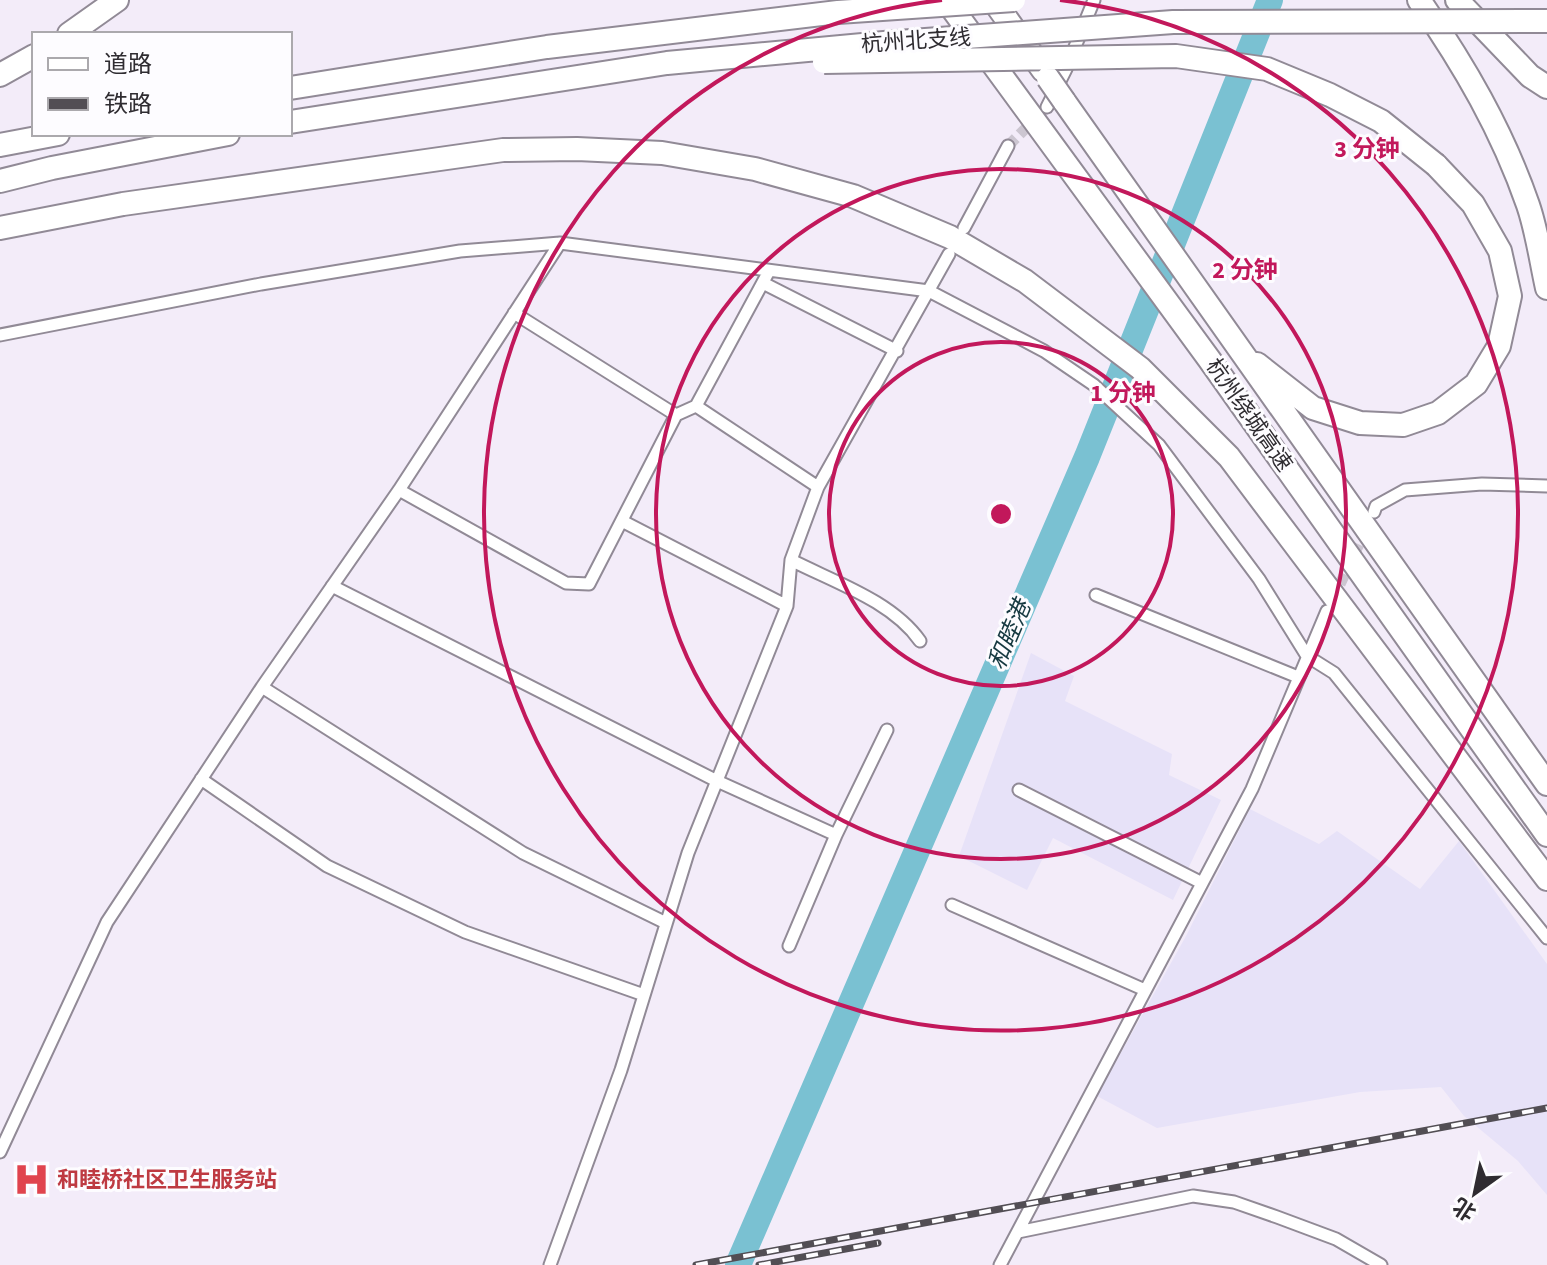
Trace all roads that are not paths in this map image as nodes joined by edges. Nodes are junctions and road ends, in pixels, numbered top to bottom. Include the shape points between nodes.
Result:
1 (117, 0) edge
2 (946, 0) edge
3 (993, 0) edge
4 (1014, 0) edge
5 (1094, 0) edge
6 (1419, 0) edge
7 (1457, 0) edge
8 (1547, 21) edge
9 (72, 32) edge
10 (32, 57) edge
11 (667, 63) junction
12 (0, 75) edge
13 (1547, 87) edge
14 (292, 88) edge
15 (1056, 104) junction
16 (292, 122) edge
17 (47, 136) edge
18 (218, 136) edge
19 (0, 145) edge
20 (1008, 146) tunnel mouth
21 (0, 181) edge
22 (0, 228) edge
23 (964, 228) dead end
24 (560, 243) junction
25 (949, 254) dead end
26 (769, 271) junction
27 (763, 283) junction
28 (1547, 288) edge
29 (929, 291) junction
30 (514, 313) junction
31 (0, 335) edge
32 (1236, 348) junction
33 (897, 351) junction
34 (696, 406) junction
35 (676, 415) junction
36 (1547, 486) edge
37 (818, 487) junction
38 (399, 490) junction
39 (1374, 512) tunnel mouth
40 (622, 521) junction
41 (791, 560) junction
42 (332, 586) junction
43 (1096, 595) dead end
44 (787, 606) junction
45 (1327, 611) tunnel mouth
46 (920, 641) dead end
47 (1307, 656) junction
48 (1298, 677) junction
49 (262, 687) junction
50 (887, 730) dead end
51 (201, 779) junction
52 (717, 781) junction
53 (1547, 784) edge
54 (1019, 790) dead end
55 (836, 835) junction
56 (1547, 835) edge
57 (1547, 879) edge
58 (1202, 883) junction
59 (952, 905) dead end
60 (666, 923) junction
61 (1547, 938) edge
62 (789, 946) dead end
63 (1145, 990) junction
64 (644, 995) junction
65 (0, 1152) edge
66 (1018, 1232) junction
67 (1002, 1262) edge
68 (550, 1265) edge
69 (1016, 1265) edge
70 (1381, 1265) edge

1 - 9 highway
2 - 56 highway, 杭州绕城高速
3 - 15 highway, 杭州绕城高速, bridge via 1048,78
4 - 14 highway, 杭州北支线, bridge via 838,12 547,47
5 - 15 street
6 - 28 highway via 1493,118 1528,207
7 - 13 highway
8 - 11 highway, 杭州北支线, bridge via 1173,22
10 - 12 highway
11 - 16 highway, 杭州北支线, bridge
11 - 32 highway, bridge via 1176,56 1267,69 1381,121 1436,165 1473,204 1500,251 1510,296 1499,346 1476,384 1438,413 1403,425 1360,423 1313,408
15 - 32 highway, 杭州绕城高速 via 1126,190
17 - 19 highway
18 - 21 highway
20 - 23 street
22 - 57 highway via 123,204 503,150 662,153 755,169 853,196 950,237 1025,281 1140,368 1229,457
24 - 26 street
24 - 30 street
24 - 31 street via 445,254 261,284
25 - 29 street
26 - 27 street
26 - 29 street
27 - 33 street
27 - 34 street
29 - 33 street
29 - 47 street via 1044,351 1094,385 1159,445 1259,579
30 - 35 street
30 - 38 street
32 - 53 highway, 杭州绕城高速
33 - 37 street
34 - 35 street
34 - 37 street
35 - 40 street
36 - 39 street via 1405,490
37 - 41 street
38 - 40 street via 566,583 589,584
38 - 42 street
40 - 44 street
41 - 44 street
41 - 46 street via 876,603 910,627
42 - 49 street
42 - 52 street
43 - 48 street
44 - 52 street
45 - 47 street
47 - 48 street
47 - 61 street via 1334,673
48 - 58 street via 1252,789
49 - 51 street
49 - 60 street via 523,853
50 - 55 street
51 - 64 street via 327,866 465,932
51 - 65 street via 107,922
52 - 55 street
52 - 60 street
54 - 58 street
55 - 62 street
58 - 63 street
59 - 63 street
60 - 64 street
63 - 66 street
64 - 68 street
66 - 67 street
66 - 70 street via 1193,1196 1234,1202 1277,1217 1336,1239
67 - 69 street

